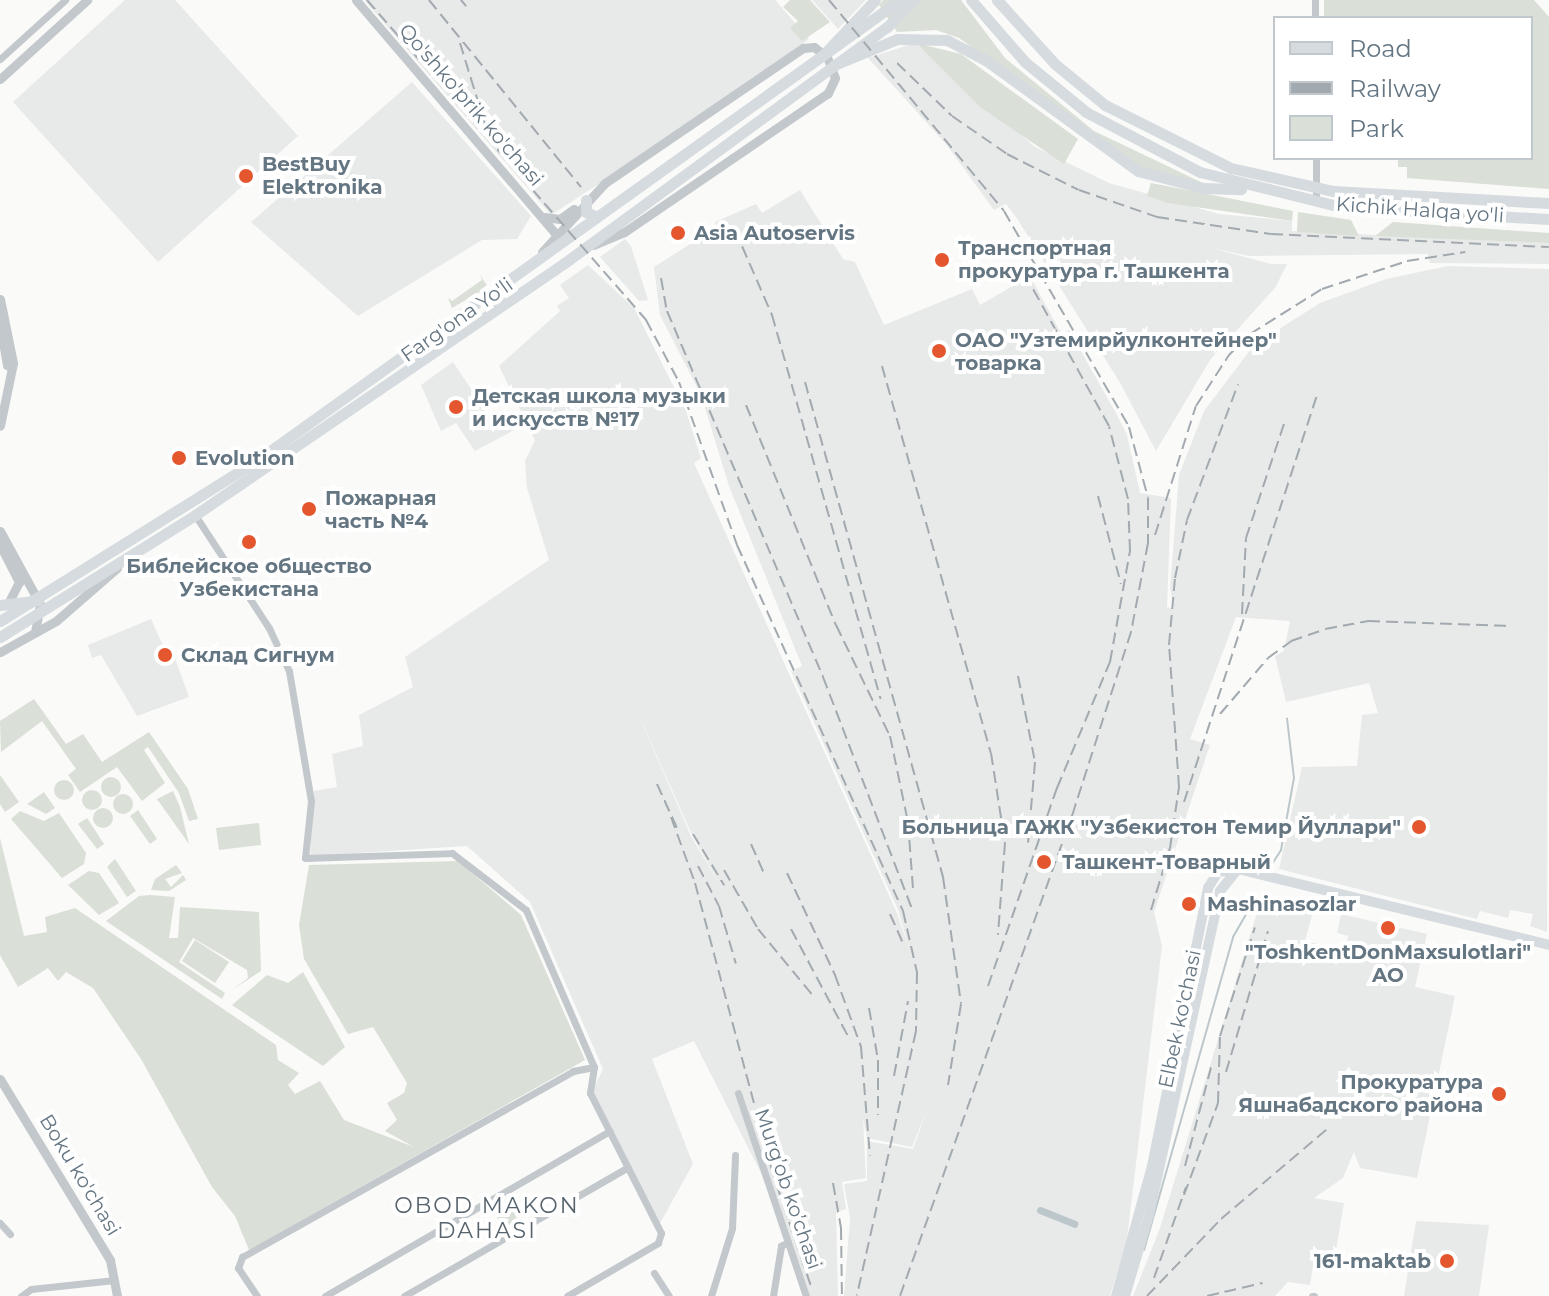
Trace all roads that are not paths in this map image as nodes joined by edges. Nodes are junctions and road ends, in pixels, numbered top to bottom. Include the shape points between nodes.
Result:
1 (65, 0) edge
2 (87, 0) edge
3 (356, 0) edge
4 (875, 0) edge
5 (900, 0) edge
6 (914, 0) edge
7 (971, 0) edge
8 (997, 0) edge
9 (824, 54) junction
10 (0, 59) edge
11 (834, 65) junction
12 (0, 79) edge
13 (1316, 160) edge
14 (1257, 189) junction
15 (1316, 189) junction
16 (586, 200) junction
17 (1316, 202) junction
18 (1549, 203) edge
19 (543, 216) junction
20 (597, 217) junction
21 (565, 218) junction
22 (1549, 219) edge
23 (621, 227) junction
24 (557, 235) junction
25 (527, 270) junction
26 (0, 299) edge
27 (0, 328) edge
28 (0, 405) edge
29 (0, 426) edge
30 (195, 515) junction
31 (0, 531) edge
32 (0, 545) edge
33 (133, 555) junction
34 (38, 600) junction
35 (5, 602) edge
36 (41, 613) junction
37 (0, 621) edge
38 (35, 633) junction
39 (0, 637) edge
40 (0, 652) edge
41 (1238, 869) junction
42 (1549, 945) edge
43 (594, 1067) junction
44 (1, 1082) edge
45 (738, 1093) dead end
46 (610, 1131) junction
47 (735, 1155) dead end
48 (628, 1167) junction
49 (0, 1223) edge
50 (10, 1234) dead end
51 (788, 1242) dead end
52 (654, 1273) dead end
53 (115, 1280) junction
54 (21, 1296) edge
55 (117, 1296) edge
56 (257, 1296) edge
57 (325, 1296) edge
58 (404, 1296) edge
59 (567, 1296) edge
60 (669, 1296) edge
61 (711, 1296) edge
62 (773, 1296) edge
63 (806, 1296) edge
64 (1116, 1296) edge
65 (1125, 1296) edge

1 - 10 street
2 - 12 street
3 - 19 street, Qo'shko'prik ko'chasi
4 - 9 main road
5 - 9 main road, Farg'ona Yo'li
6 - 11 main road, Farg'ona Yo'li
7 - 14 main road, Kichik Halqa yo'li via 1025,62 1098,120 1183,165
8 - 15 main road, Kichik Halqa yo'li via 1055,64 1122,116 1231,168
9 - 20 main road, Farg'ona Yo'li
11 - 14 main road via 897,39 929,36 966,48 1138,171 1203,188
11 - 23 main road, Farg'ona Yo'li
13 - 15 street
14 - 17 main road, Kichik Halqa yo'li
15 - 17 street
15 - 18 main road, Kichik Halqa yo'li
16 - 20 main road via 586,212
16 - 21 street
16 - 23 street via 803,48 813,47 825,56 835,78 828,93
17 - 22 main road, Kichik Halqa yo'li
19 - 21 street
19 - 24 street, Qo'shko'prik ko'chasi
20 - 21 street
20 - 25 main road, Farg'ona Yo'li
21 - 24 street
23 - 30 main road, Farg'ona Yo'li
24 - 25 street
25 - 34 main road, Farg'ona Yo'li via 235,475
26 - 29 street via 13,369
27 - 28 street via 7,374
30 - 33 main road, Farg'ona Yo'li
30 - 43 street via 269,628 289,671 311,801 305,858 446,852 464,858 526,910
31 - 34 street
32 - 35 street via 19,582
33 - 36 main road, Farg'ona Yo'li
33 - 38 street, Farg'ona Yo'li
34 - 35 main road
34 - 36 street
34 - 37 main road, Farg'ona Yo'li
36 - 38 street
36 - 39 main road, Farg'ona Yo'li
38 - 40 street, Farg'ona Yo'li
41 - 42 main road
41 - 64 main road, Elbek ko'chasi via 1220,870 1208,888 1149,1181
41 - 65 main road, Elbek ko'chasi via 1221,887 1149,1215
43 - 46 street via 590,1093
43 - 56 street via 573,1071 242,1257 238,1268
44 - 53 street, Boku ko'chasi via 105,1250
45 - 63 street, Murg’ob ko’chasi
46 - 48 street
46 - 57 street
47 - 61 street via 732,1228
48 - 58 street
48 - 59 street via 659,1227 658,1243
49 - 50 street
51 - 62 street via 781,1246
52 - 60 street
53 - 54 street via 31,1289
53 - 55 street, Boku ko'chasi

